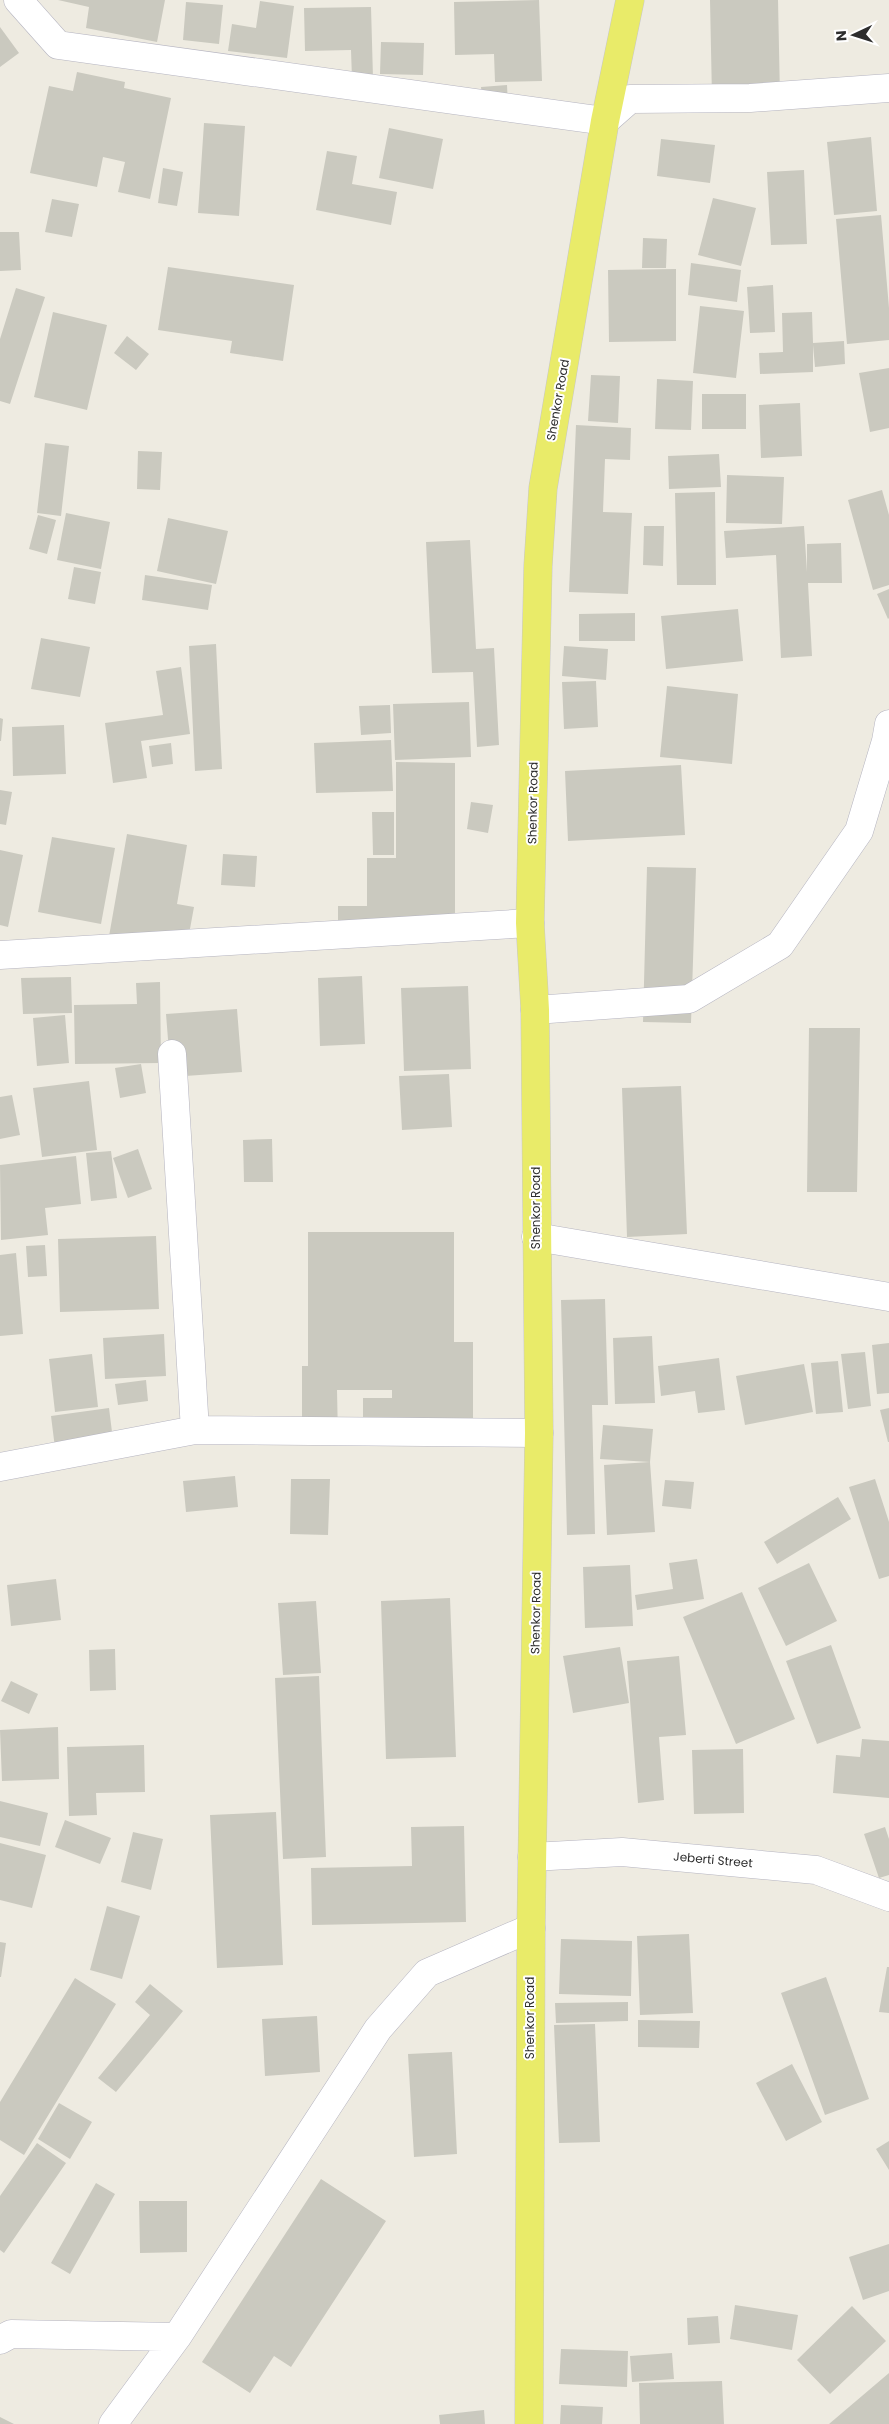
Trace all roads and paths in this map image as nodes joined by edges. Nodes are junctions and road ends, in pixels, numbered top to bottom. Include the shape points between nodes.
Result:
1 (18, 0) edge
2 (630, 0) edge
3 (889, 88) edge
4 (605, 122) junction
5 (889, 724) edge
6 (530, 923) junction
7 (0, 954) edge
8 (535, 1010) junction
9 (172, 1054) dead end
10 (536, 1237) junction
11 (889, 1298) edge
12 (195, 1430) junction
13 (540, 1433) junction
14 (0, 1467) edge
15 (532, 1857) junction
16 (889, 1897) edge
17 (531, 1928) junction
18 (4, 2332) edge
19 (177, 2337) junction
20 (113, 2424) edge
21 (530, 2424) edge

1 - 4 street via 58,45
2 - 4 main road, Shenkor Road
3 - 4 street via 750,98 630,99
4 - 6 main road, Shenkor Road via 543,488 538,566
5 - 8 street via 859,831 780,945 689,999
6 - 7 street
6 - 8 main road, Shenkor Road
8 - 10 main road, Shenkor Road
9 - 12 street
10 - 11 street
10 - 13 main road, Shenkor Road
12 - 13 street
12 - 14 street
13 - 15 main road, Shenkor Road
15 - 16 street, Jeberti Street via 622,1852 816,1870
15 - 17 main road, Shenkor Road
17 - 19 street via 427,1973 378,2029
17 - 21 main road, Shenkor Road
18 - 19 street
19 - 20 street

